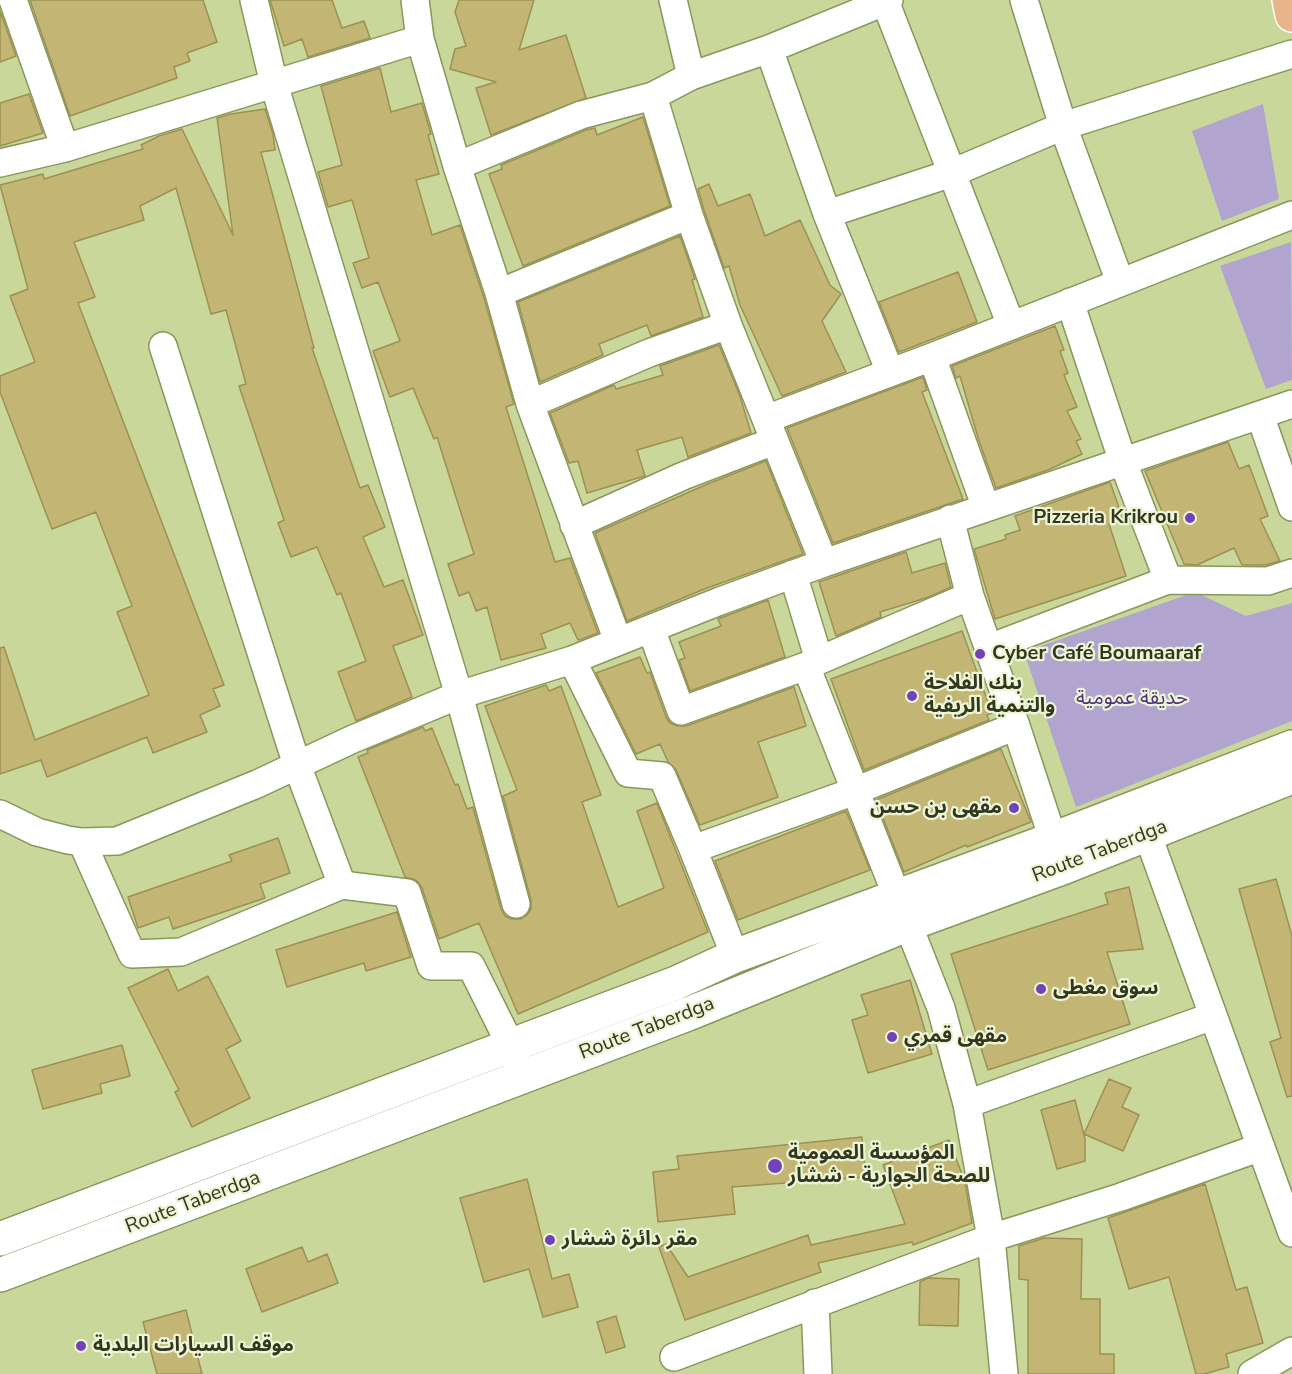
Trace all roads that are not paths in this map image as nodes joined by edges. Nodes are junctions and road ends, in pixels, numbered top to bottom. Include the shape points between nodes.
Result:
1 (254, 0) edge
2 (415, 0) edge
3 (673, 0) edge
4 (1024, 0) edge
5 (1289, 0) edge
6 (11, 1) edge
7 (887, 1) edge
8 (1292, 15) edge
9 (420, 39) junction
10 (769, 49) junction
11 (1292, 54) edge
12 (692, 76) junction
13 (274, 84) junction
14 (653, 96) junction
15 (1063, 126) junction
16 (65, 148) junction
17 (0, 163) edge
18 (457, 166) junction
19 (952, 173) junction
20 (827, 214) junction
21 (689, 215) junction
22 (1292, 215) edge
23 (1120, 282) junction
24 (499, 293) junction
25 (1070, 302) junction
26 (728, 325) junction
27 (1011, 325) junction
28 (163, 346) dead end
29 (932, 357) junction
30 (890, 372) junction
31 (530, 404) junction
32 (1292, 404) edge
33 (1260, 415) junction
34 (770, 430) junction
35 (1123, 462) junction
36 (1292, 507) edge
37 (986, 508) junction
38 (950, 519) junction
39 (574, 525) junction
40 (824, 563) junction
41 (1292, 573) edge
42 (794, 574) junction
43 (1168, 580) junction
44 (970, 596) junction
45 (651, 629) junction
46 (618, 641) junction
47 (989, 648) junction
48 (572, 660) junction
49 (812, 663) junction
50 (459, 695) junction
51 (1016, 726) junction
52 (1292, 747) edge
53 (297, 765) junction
54 (1292, 777) edge
55 (855, 791) junction
56 (0, 814) edge
57 (1147, 833) junction
58 (82, 842) junction
59 (693, 849) junction
60 (1059, 853) junction
61 (342, 885) junction
62 (516, 904) dead end
63 (903, 910) junction
64 (735, 956) junction
65 (676, 983) junction
66 (688, 1014) junction
67 (1213, 1016) junction
68 (511, 1046) junction
69 (522, 1077) junction
70 (967, 1104) junction
71 (1261, 1147) junction
72 (1292, 1233) edge
73 (991, 1238) junction
74 (0, 1239) edge
75 (0, 1275) edge
76 (815, 1303) junction
77 (1292, 1351) edge
78 (674, 1357) dead end
79 (818, 1374) edge
80 (1004, 1374) edge
81 (1252, 1374) edge

1 - 13 street
2 - 9 street
3 - 12 street
4 - 15 street
5 - 8 main road
6 - 16 street
7 - 10 street
7 - 19 street
9 - 13 street
9 - 18 street
10 - 12 street
10 - 20 street
11 - 15 street
12 - 14 street
13 - 16 street
13 - 50 street
14 - 18 street via 581,115
14 - 21 street
15 - 19 street
15 - 23 street
16 - 17 street
18 - 24 street
19 - 20 street
19 - 27 street
20 - 30 street
21 - 24 street
21 - 26 street
22 - 23 street
23 - 25 street
24 - 31 street
25 - 27 street
25 - 35 street
26 - 31 street via 649,353
26 - 34 street
27 - 29 street
28 - 53 street
29 - 30 street
29 - 37 street
30 - 34 street
31 - 39 street
32 - 33 street
33 - 35 street
33 - 36 street
34 - 39 street via 682,476
34 - 40 street
35 - 37 street
35 - 43 street
37 - 38 street
38 - 40 street
38 - 44 street
39 - 46 street
40 - 42 street
41 - 43 street via 1268,581
42 - 45 street
42 - 49 street
43 - 47 street
44 - 47 street
44 - 49 street
45 - 46 street
45 - 49 street via 681,711
46 - 48 street
47 - 51 street
48 - 50 street
48 - 59 street via 628,773 662,776
49 - 55 street
50 - 53 street
50 - 62 street
51 - 55 street
51 - 60 street
52 - 60 main road, Route Taberdga
53 - 58 street via 117,841
53 - 61 street
54 - 57 main road, Route Taberdga
55 - 59 street
55 - 63 street
56 - 58 street via 37,832
57 - 60 main road, Route Taberdga
57 - 67 street
58 - 61 street via 132,954 181,952
59 - 64 street
60 - 63 main road, Route Taberdga
61 - 68 street via 407,893 431,966 471,966
63 - 64 main road, Route Taberdga
63 - 66 main road, Route Taberdga
63 - 70 street via 941,1008
64 - 65 main road, Route Taberdga
65 - 66 main road
65 - 68 main road, Route Taberdga
66 - 69 main road, Route Taberdga
67 - 70 street
67 - 71 street
68 - 69 street
68 - 74 main road, Route Taberdga
69 - 75 main road, Route Taberdga
70 - 73 street
71 - 72 street
71 - 73 street
73 - 76 street
73 - 80 street
76 - 78 street
76 - 79 street
77 - 81 street

